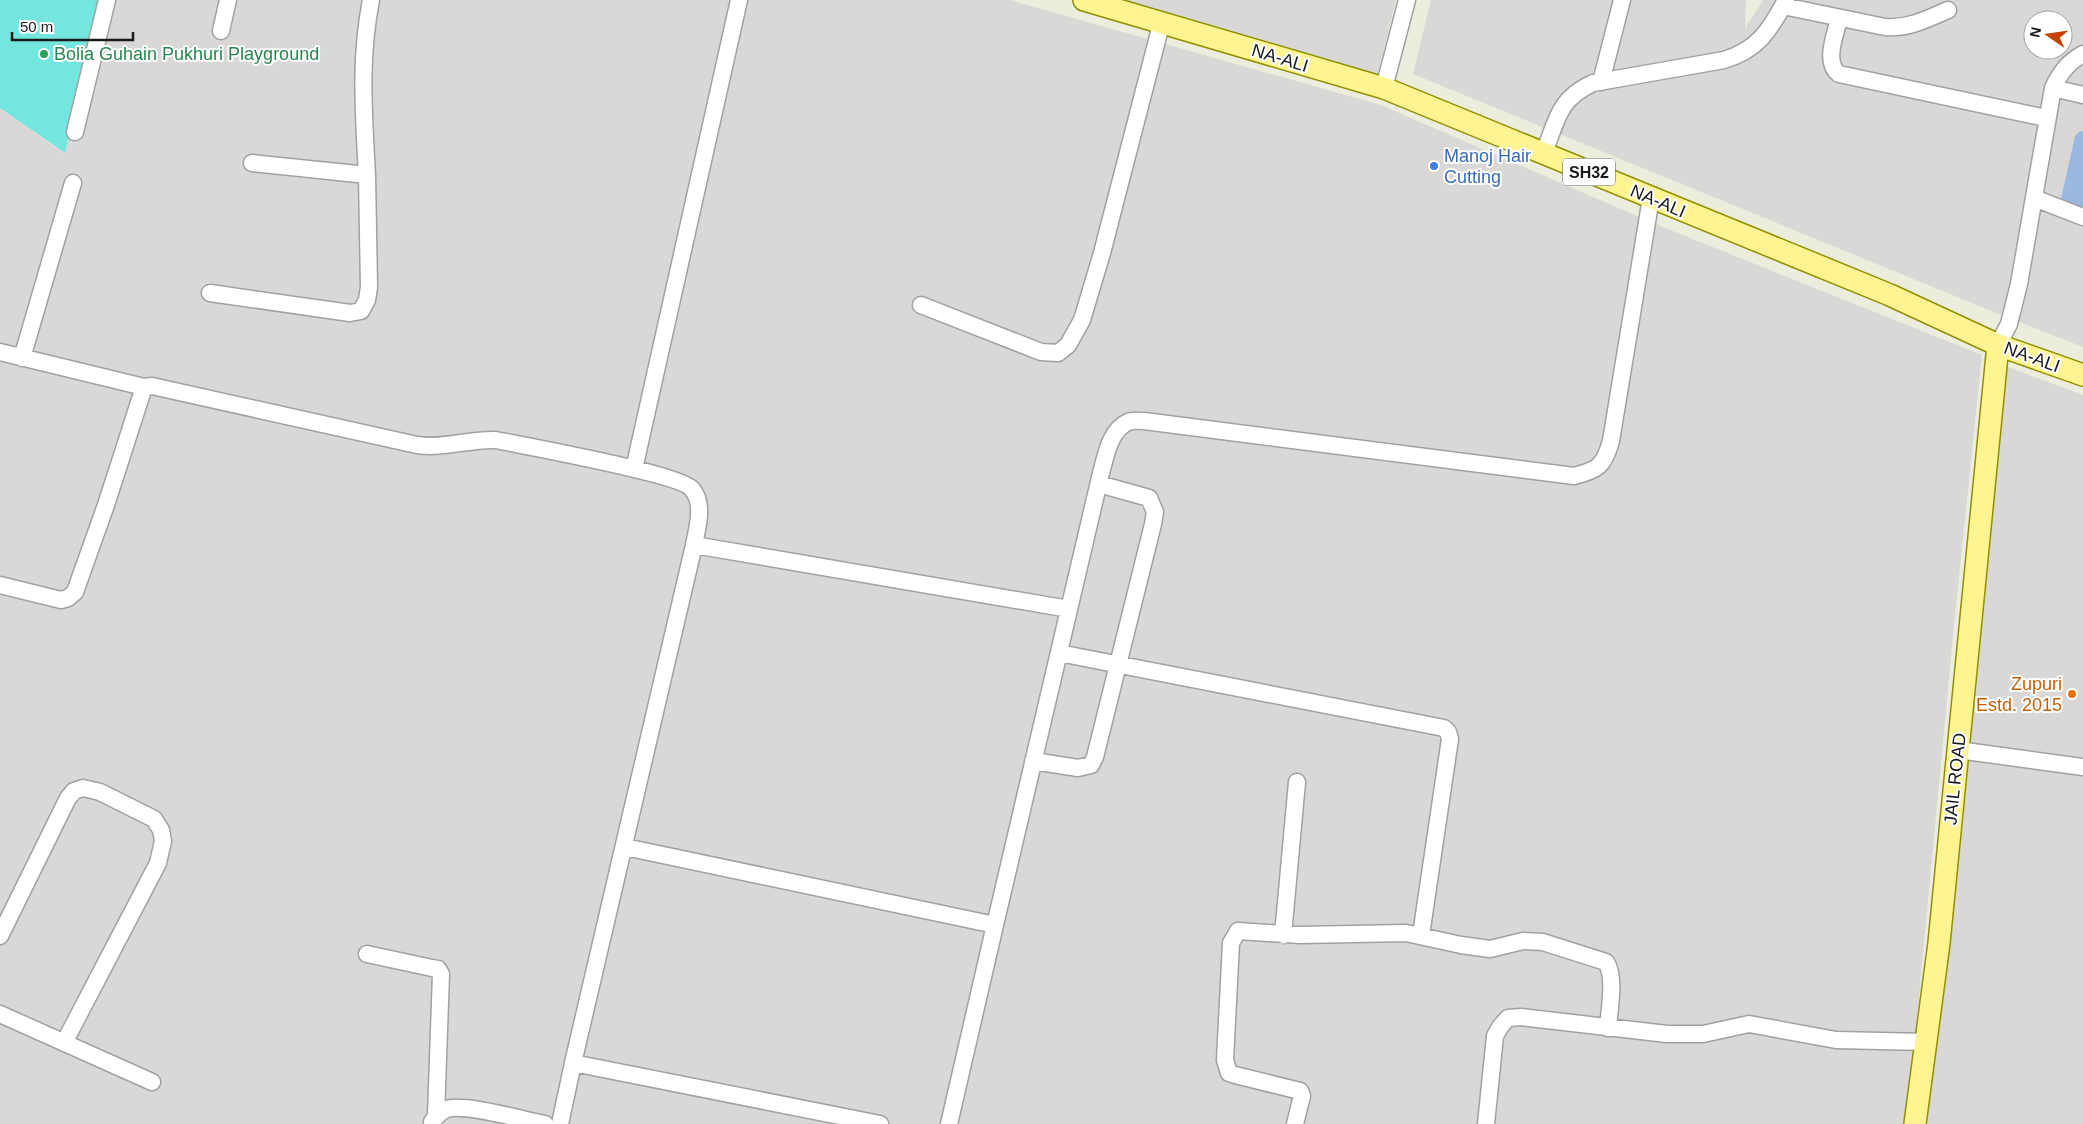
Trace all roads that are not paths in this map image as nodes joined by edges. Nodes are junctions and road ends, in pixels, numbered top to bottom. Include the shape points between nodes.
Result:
1 (107, 0) edge
2 (228, 0) edge
3 (371, 0) edge
4 (738, 0) edge
5 (1084, 0) edge
6 (1407, 0) edge
7 (1622, 0) edge
8 (1785, 3) edge
9 (1948, 10) dead end
10 (1839, 18) junction
11 (1162, 21) junction
12 (221, 31) dead end
13 (2083, 54) edge
14 (1601, 82) junction
15 (1384, 88) junction
16 (2053, 88) junction
17 (2083, 95) edge
18 (2046, 118) junction
19 (75, 132) dead end
20 (1544, 153) junction
21 (252, 163) dead end
22 (366, 175) junction
23 (73, 183) dead end
24 (1651, 198) junction
25 (2034, 198) junction
26 (2083, 216) edge
27 (210, 293) dead end
28 (920, 305) dead end
29 (1998, 344) junction
30 (0, 352) edge
31 (22, 358) junction
32 (2083, 375) edge
33 (144, 387) junction
34 (634, 469) junction
35 (1099, 484) junction
36 (694, 545) junction
37 (0, 585) edge
38 (1069, 610) junction
39 (1059, 653) junction
40 (1118, 664) junction
41 (1958, 750) junction
42 (1033, 761) junction
43 (2083, 767) edge
44 (1297, 782) dead end
45 (625, 847) junction
46 (995, 925) junction
47 (1283, 935) junction
48 (1421, 935) junction
49 (0, 936) edge
50 (367, 954) dead end
51 (0, 1014) edge
52 (1608, 1028) junction
53 (1926, 1042) junction
54 (64, 1043) junction
55 (573, 1063) junction
56 (152, 1082) dead end
57 (433, 1120) edge
58 (545, 1124) edge
59 (560, 1124) edge
60 (880, 1124) edge
61 (949, 1124) edge
62 (1295, 1124) edge
63 (1486, 1124) edge
64 (1915, 1124) edge

1 - 19 street
2 - 12 street
3 - 22 street via 362,70
4 - 34 street
5 - 11 main road, NA-ALI / SH32
6 - 15 street
7 - 14 street
8 - 10 street
8 - 14 street via 1758,42 1736,56
9 - 10 street via 1899,28
10 - 18 street via 1831,65 1839,74
11 - 15 main road, NA-ALI / SH32
11 - 28 street via 1102,253 1082,320 1068,345 1058,353 1041,352
13 - 16 street via 2063,70
14 - 20 street via 1581,89 1566,101
15 - 20 main road, NA-ALI / SH32
16 - 17 street
16 - 18 street
18 - 25 street
20 - 24 main road, NA-ALI / SH32
21 - 22 street
22 - 27 street via 369,287 361,311 350,313
23 - 31 street
24 - 29 main road, NA-ALI / SH32 via 1890,295
24 - 35 street via 1611,441 1606,460 1592,471 1574,476 1129,421 1117,430 1110,444
25 - 26 street
25 - 29 street via 2014,306
29 - 32 main road, NA-ALI / SH32
29 - 41 main road, JAIL ROAD
30 - 31 street
31 - 33 street
33 - 34 street via 152,386 417,445 445,446 481,439 496,440
33 - 37 street via 75,592 61,600
34 - 36 street via 686,484 693,490 699,502
35 - 38 street
35 - 40 street via 1149,498 1155,512
36 - 38 street
36 - 45 street
38 - 39 street
39 - 40 street
39 - 42 street
40 - 42 street via 1091,765 1078,768
40 - 48 street via 1444,728 1450,739
41 - 43 street
41 - 53 main road, JAIL ROAD
42 - 46 street
44 - 47 street
45 - 46 street
45 - 55 street
46 - 61 street
47 - 48 street via 1392,932
47 - 62 street via 1238,931 1234,935 1225,1060 1229,1073 1300,1091 1302,1096
48 - 52 street via 1462,946 1490,949 1523,941 1543,942 1606,962 1611,979
49 - 54 street via 74,791 84,788 100,792 154,819 163,842 158,863
50 - 57 street via 438,969 441,974
51 - 54 street
52 - 53 street via 1687,1035 1749,1024 1836,1040
52 - 63 street via 1508,1018 1495,1036
53 - 64 main road, JAIL ROAD
54 - 56 street
55 - 59 street
55 - 60 street
57 - 58 street via 447,1109 463,1108

